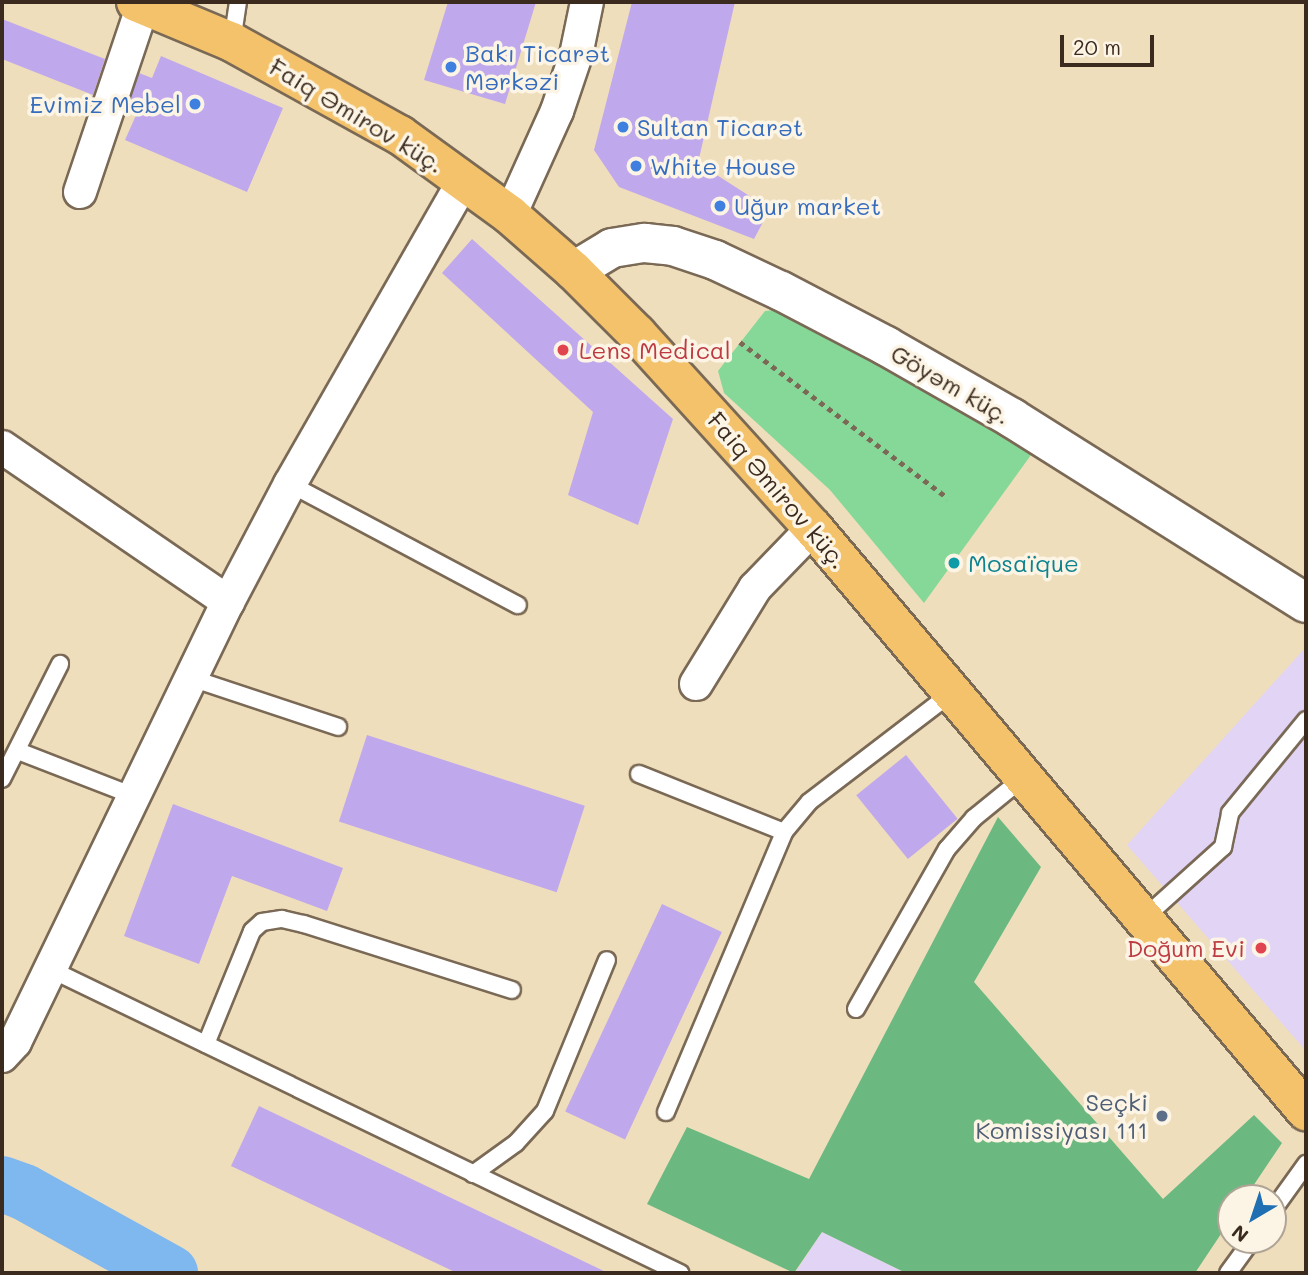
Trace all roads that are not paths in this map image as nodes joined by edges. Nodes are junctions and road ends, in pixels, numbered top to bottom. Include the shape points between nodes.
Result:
1 (238, 2) edge
2 (587, 2) edge
3 (139, 3) edge
4 (232, 42) junction
5 (464, 180) junction
6 (80, 192) dead end
7 (510, 215) junction
8 (574, 271) junction
9 (2, 447) edge
10 (290, 484) junction
11 (813, 528) junction
12 (228, 601) junction
13 (1306, 603) edge
14 (519, 605) dead end
15 (60, 664) dead end
16 (191, 678) junction
17 (696, 684) dead end
18 (953, 692) junction
19 (1306, 720) edge
20 (338, 727) dead end
21 (18, 751) junction
22 (639, 774) dead end
23 (1023, 778) junction
24 (2, 779) edge
25 (134, 796) junction
26 (784, 832) junction
27 (1143, 919) junction
28 (607, 960) dead end
29 (50, 969) junction
30 (512, 990) dead end
31 (856, 1009) dead end
32 (206, 1044) junction
33 (2, 1056) edge
34 (1306, 1111) edge
35 (666, 1112) dead end
36 (1306, 1164) edge
37 (473, 1174) junction
38 (1287, 1190) edge
39 (1242, 1254) edge
40 (680, 1273) edge
41 (1228, 1273) edge

1 - 4 lane
2 - 7 street via 576,55 556,111
3 - 4 highway, Faiq Əmirov küç.
3 - 6 street
4 - 5 highway, Faiq Əmirov küç. via 356,109
5 - 7 highway, Faiq Əmirov küç.
5 - 10 street
7 - 8 highway, Faiq Əmirov küç.
8 - 11 highway, Faiq Əmirov küç.
8 - 13 street, Göyəm küç. via 612,248 645,243 673,246 715,260 886,346 1012,418
9 - 12 street
10 - 12 street
10 - 14 lane
11 - 17 street via 755,589
11 - 18 highway, Faiq Əmirov küç.
12 - 16 street
15 - 21 lane
16 - 20 lane
16 - 25 street
18 - 23 highway, Faiq Əmirov küç.
18 - 26 lane via 809,802
19 - 27 lane via 1230,813 1223,847
21 - 24 lane
21 - 25 lane
22 - 26 lane
23 - 27 highway, Faiq Əmirov küç.
23 - 31 lane via 974,818 947,849
25 - 29 street
26 - 35 lane
27 - 34 highway, Faiq Əmirov küç.
28 - 37 lane via 545,1111 516,1143
29 - 32 lane
29 - 33 street via 15,1042
30 - 32 lane via 304,924 282,919 262,922 252,931
32 - 37 lane
36 - 38 lane
37 - 40 lane
39 - 41 lane

